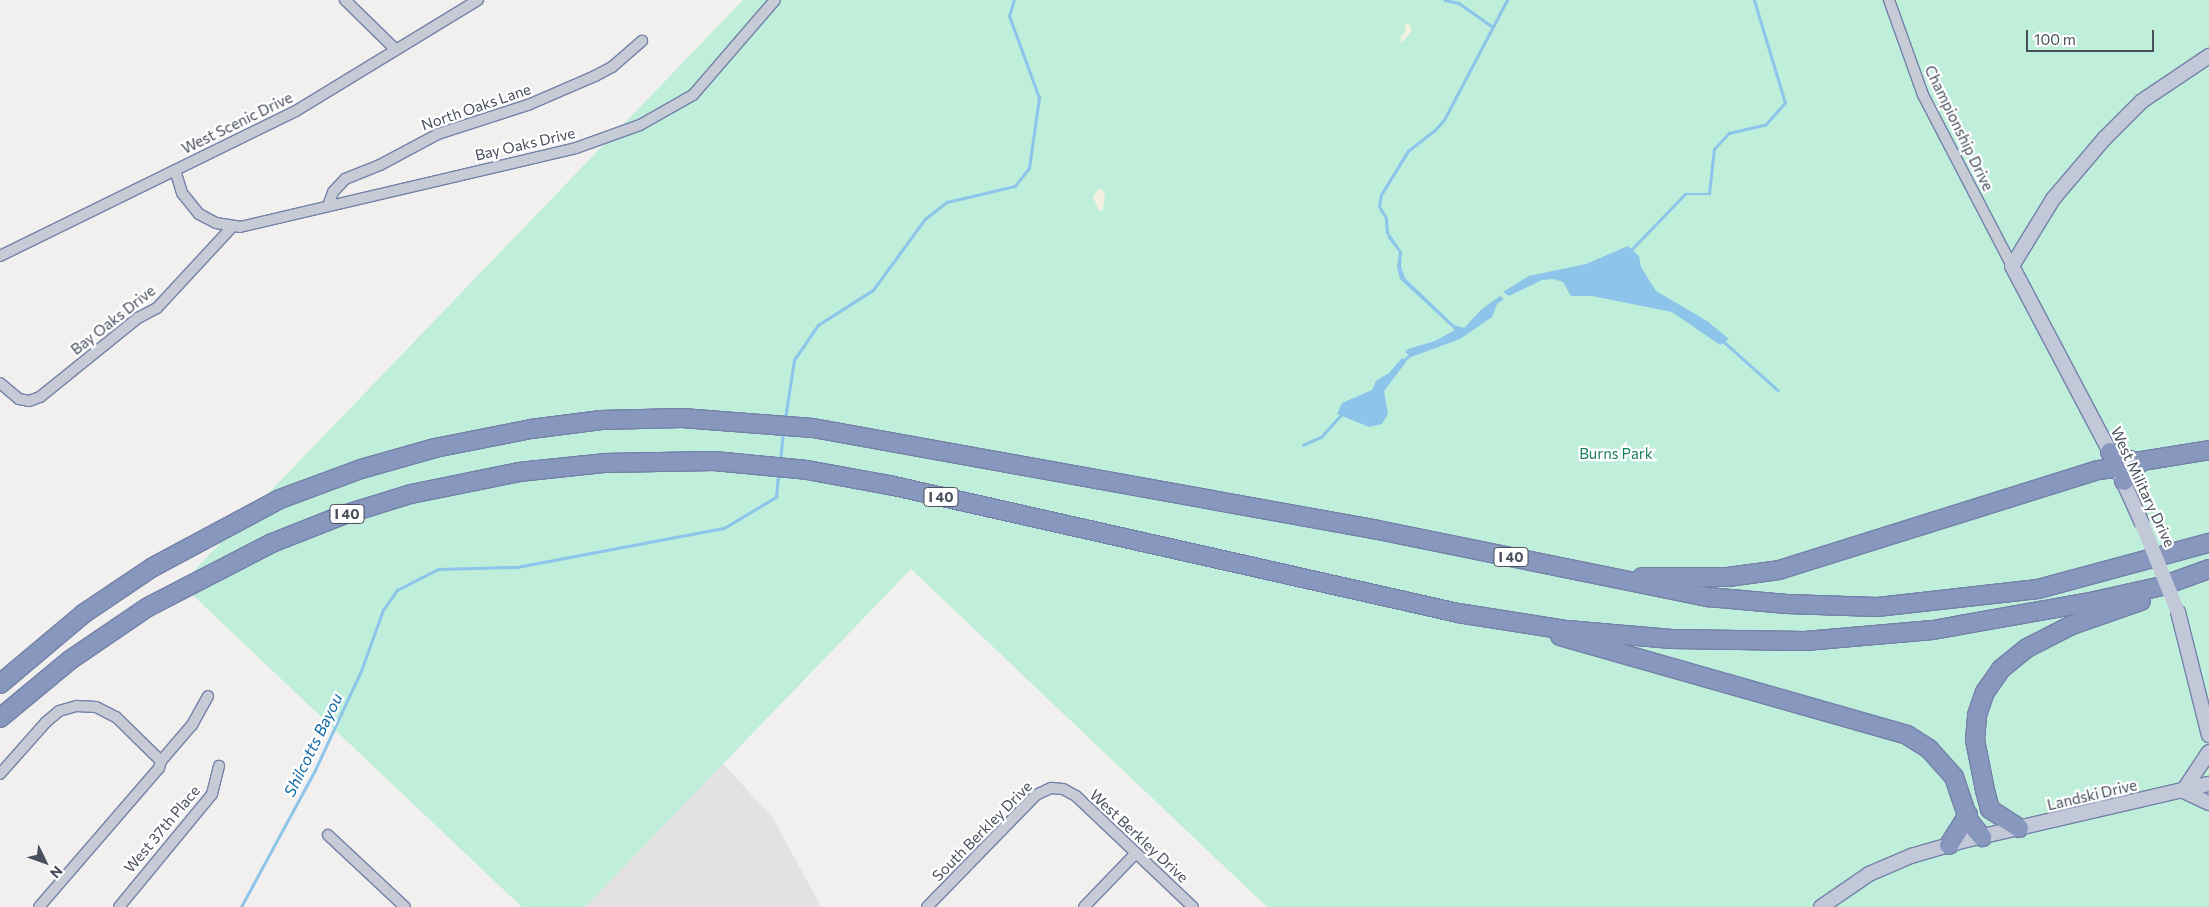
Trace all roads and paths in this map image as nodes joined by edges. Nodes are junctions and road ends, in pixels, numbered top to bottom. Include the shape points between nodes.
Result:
1 (345, 0) edge
2 (478, 0) edge
3 (775, 0) edge
4 (1889, 0) edge
5 (642, 42) dead end
6 (396, 50) junction
7 (2209, 56) edge
8 (175, 170) junction
9 (328, 206) junction
10 (232, 227) junction
11 (0, 256) edge
12 (2012, 266) junction
13 (0, 382) edge
14 (2108, 448) junction
15 (2209, 450) edge
16 (2142, 461) junction
17 (2091, 472) junction
18 (2121, 474) junction
19 (2209, 543) edge
20 (2209, 569) edge
21 (1612, 577) junction
22 (2162, 586) junction
23 (1524, 624) junction
24 (0, 684) edge
25 (208, 696) dead end
26 (0, 718) edge
27 (2209, 735) edge
28 (2209, 752) edge
29 (161, 761) junction
30 (219, 766) dead end
31 (0, 774) edge
32 (2209, 784) edge
33 (1063, 789) joint
34 (2183, 791) junction
35 (2209, 803) edge
36 (1990, 809) junction
37 (1968, 815) junction
38 (2019, 828) junction
39 (328, 835) dead end
40 (1987, 836) junction
41 (1949, 845) junction
42 (1136, 853) junction
43 (39, 907) edge
44 (119, 907) edge
45 (405, 907) edge
46 (928, 907) edge
47 (1084, 907) edge
48 (1193, 907) edge
49 (1822, 907) edge

1 - 6 street
2 - 6 street, West Scenic Drive
3 - 9 street, Bay Oaks Drive via 702,88 640,125 576,148
4 - 12 street, Championship Drive via 1923,95
5 - 9 street, North Oaks Lane via 612,67 595,76 528,105 438,134 345,180 333,192
6 - 8 street, West Scenic Drive via 296,111
7 - 12 street via 2142,101 2105,138 2054,199
8 - 10 street, Bay Oaks Drive via 182,193 194,210 209,220
8 - 11 street, West Scenic Drive
9 - 10 street, Bay Oaks Drive
10 - 13 street, Bay Oaks Drive via 157,308 138,318 40,398 19,399
12 - 14 street, West Military Drive
14 - 16 highway via 2132,460
14 - 17 highway
14 - 18 street, West Military Drive
15 - 16 highway
16 - 18 highway
17 - 18 highway
17 - 21 highway via 1779,570 1728,577
18 - 27 street, West Military Drive, bridge via 2178,612
19 - 21 highway, I 40 via 2038,589 1877,606 1708,597
20 - 22 highway, I 40
21 - 24 highway, I 40 via 1378,530 813,428 751,421 647,418 568,423 435,448 319,484 271,503 153,567 83,614
22 - 23 highway, I 40 via 1983,623 1841,639 1714,641
22 - 36 highway via 2156,596 2072,625 2027,648 1992,680 1980,702 1976,724 1977,754
23 - 26 highway, I 40 via 1458,613 808,470 746,463 613,463 519,472 411,494 343,515 237,558 169,594 70,660
23 - 37 highway via 1623,657 1907,735 1945,764 1960,788
25 - 29 street via 192,725
28 - 34 street
29 - 31 street via 116,717 96,708 77,706 59,712 46,722
29 - 43 street via 159,768
30 - 44 street, West 37th Place via 212,794
32 - 34 street, Landski Drive
33 - 42 street, West Berkley Drive via 1076,796
33 - 46 street, South Berkley Drive via 1047,789 1036,795
34 - 35 street
34 - 38 street, Landski Drive
36 - 38 highway
36 - 40 highway
37 - 40 highway
37 - 41 highway
38 - 40 street, Landski Drive
39 - 45 street
40 - 41 street, Landski Drive
41 - 49 street, Landski Drive via 1869,874
42 - 47 street
42 - 48 street, West Berkley Drive

